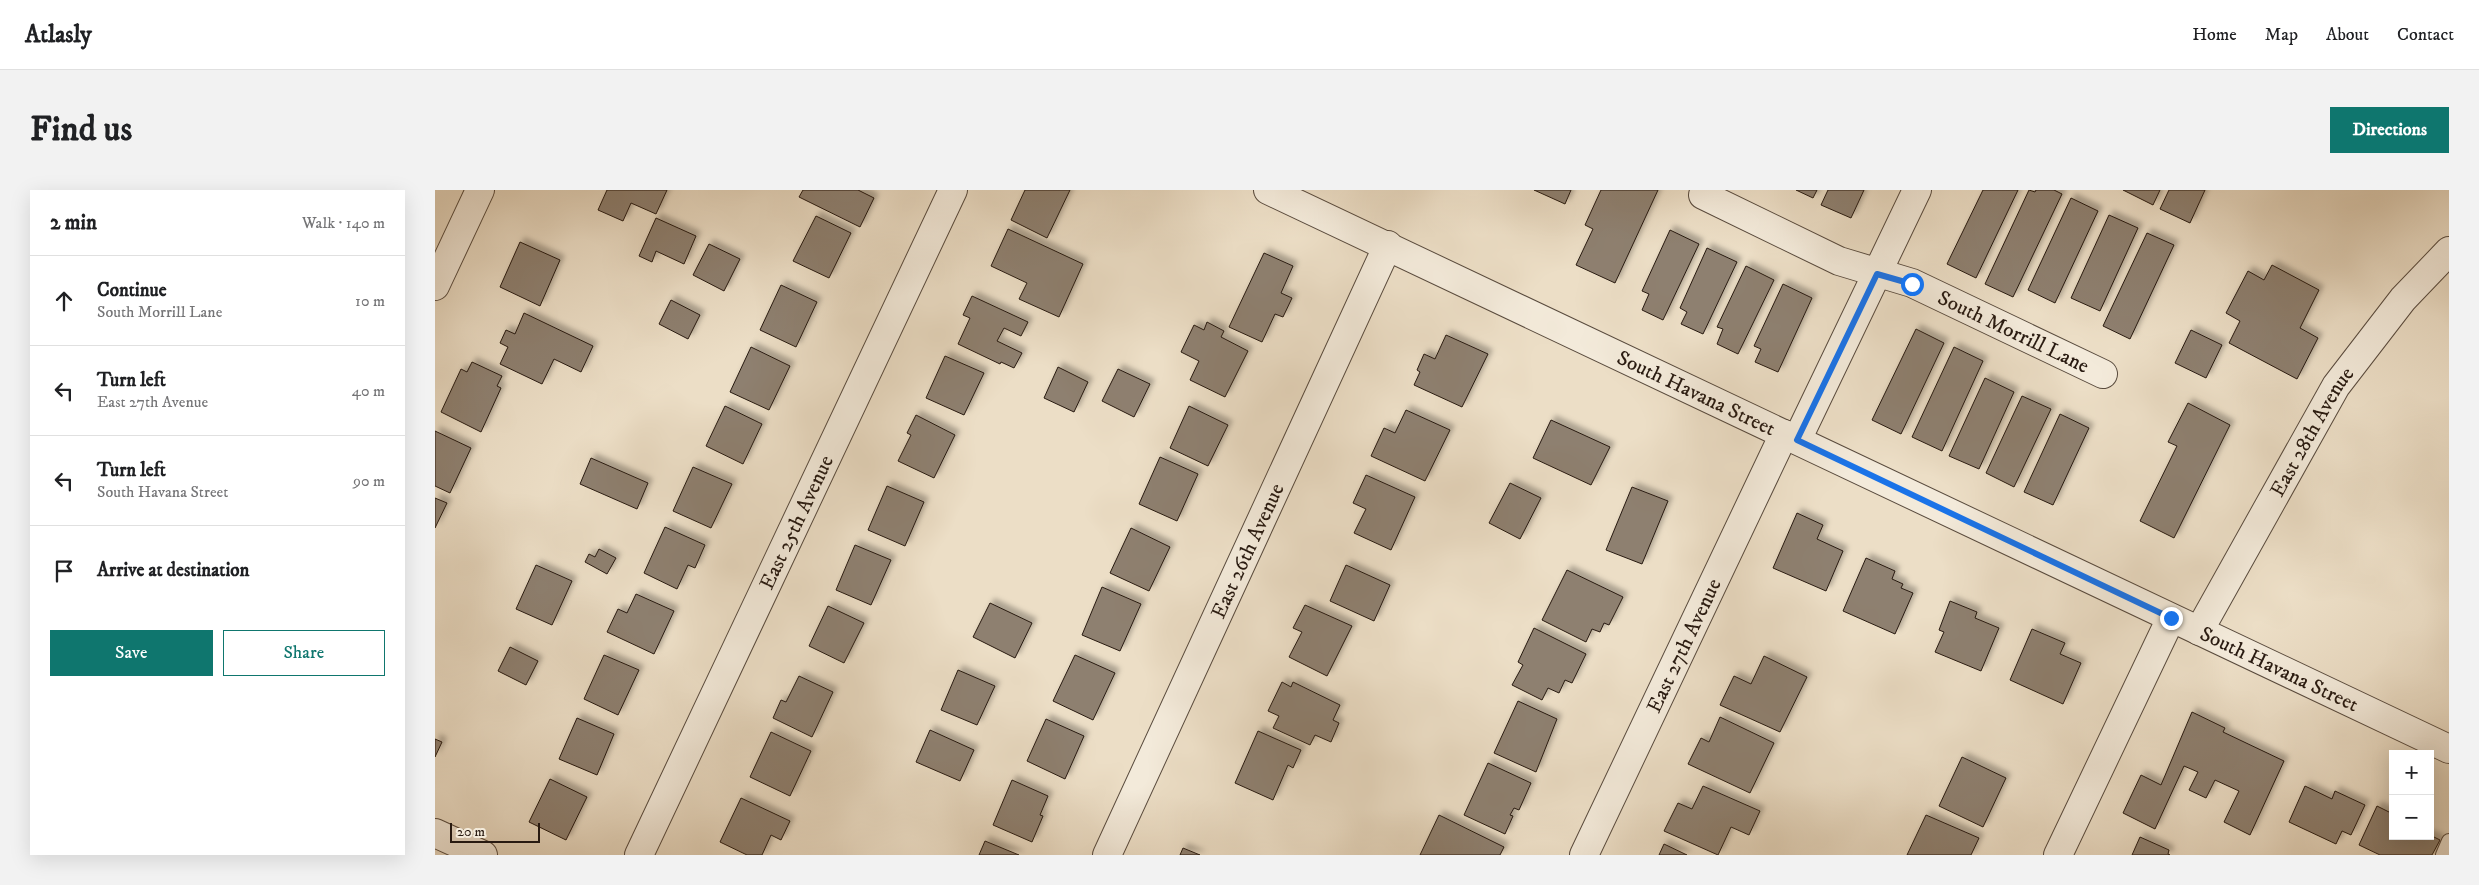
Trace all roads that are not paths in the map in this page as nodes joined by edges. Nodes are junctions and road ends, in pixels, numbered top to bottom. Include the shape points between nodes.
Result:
1 (481, 190) edge
2 (953, 190) edge
3 (1268, 190) edge
4 (1917, 190) edge
5 (1703, 195) dead end
6 (1388, 246) junction
7 (2449, 251) edge
8 (1877, 274) junction
9 (435, 286) edge
10 (2103, 374) dead end
11 (1791, 437) junction
12 (2171, 618) junction
13 (2199, 631) junction
14 (2449, 749) edge
15 (435, 833) edge
16 (2449, 841) edge
17 (483, 855) edge
18 (639, 855) edge
19 (1107, 855) edge
20 (1584, 855) edge
21 (2058, 855) edge
22 (2443, 855) edge

1 - 9 street
2 - 18 street, East 25th Avenue
3 - 6 street, South Havana Street
4 - 8 street, East 27th Avenue
5 - 8 street, South Morrill Lane via 1839,261
6 - 11 street, South Havana Street
6 - 19 street, East 26th Avenue
7 - 13 street, East 28th Avenue via 2403,299 2336,386
8 - 10 street, South Morrill Lane via 1912,284
8 - 11 street, East 27th Avenue
11 - 12 street, South Havana Street
11 - 20 street, East 27th Avenue
12 - 13 street, South Havana Street
12 - 21 street
13 - 14 street, South Havana Street
15 - 17 street
16 - 22 lane

